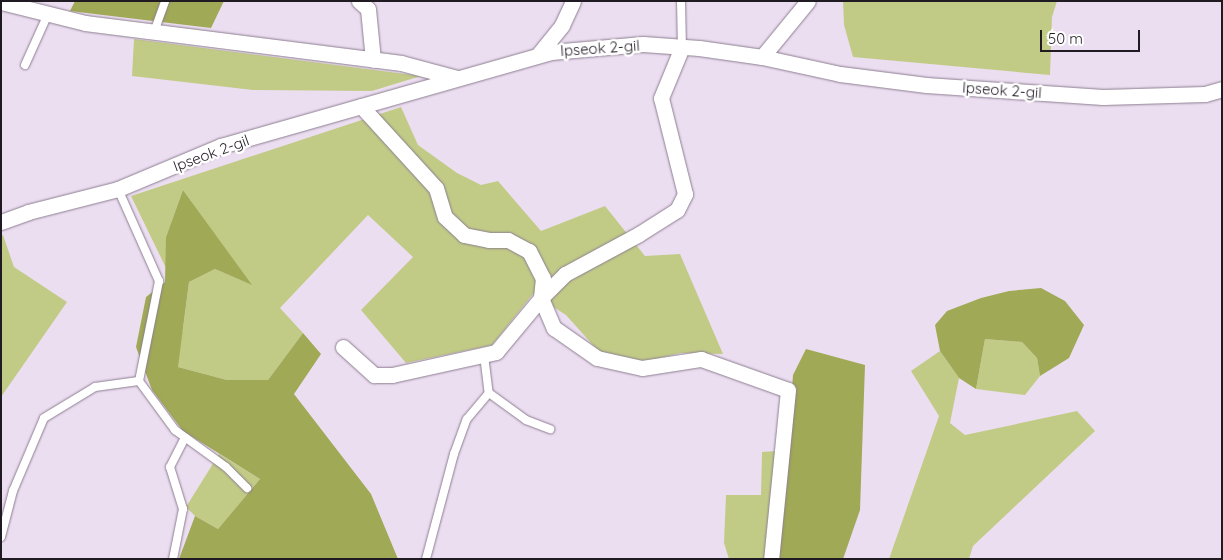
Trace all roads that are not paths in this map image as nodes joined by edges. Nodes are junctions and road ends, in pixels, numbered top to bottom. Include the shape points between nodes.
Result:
1 (165, 1) edge
2 (360, 1) edge
3 (573, 1) edge
4 (682, 1) edge
5 (808, 1) edge
6 (1, 2) edge
7 (48, 14) junction
8 (154, 32) junction
9 (682, 47) junction
10 (538, 55) junction
11 (762, 58) junction
12 (373, 60) junction
13 (25, 65) dead end
14 (458, 78) junction
15 (1222, 89) edge
16 (361, 106) junction
17 (118, 190) junction
18 (1, 222) edge
19 (541, 298) junction
20 (342, 347) dead end
21 (484, 355) junction
22 (139, 381) junction
23 (489, 393) junction
24 (550, 429) dead end
25 (185, 438) junction
26 (247, 488) dead end
27 (1, 537) edge
28 (173, 559) edge
29 (426, 559) edge
30 (771, 559) edge

1 - 8 lane
2 - 12 street via 368,9
3 - 10 street via 562,24
4 - 9 lane
5 - 11 street
6 - 7 street
7 - 8 street via 85,23
7 - 13 lane
8 - 12 street
9 - 10 street, Ipseok 2-gil via 643,44
9 - 11 street, Ipseok 2-gil
9 - 19 street via 661,98 685,194 677,210 565,274
10 - 14 street, Ipseok 2-gil
11 - 15 street, Ipseok 2-gil via 849,76 1044,93 1163,96 1205,94
12 - 14 street via 402,63
14 - 16 street, Ipseok 2-gil
16 - 17 street, Ipseok 2-gil via 221,146
16 - 19 street via 436,188 445,216 464,235 508,240 529,250 543,278
17 - 18 street, Ipseok 2-gil via 28,212
17 - 22 lane via 159,281
19 - 21 street via 496,352
19 - 30 street via 554,328 597,358 642,368 701,359 788,390
20 - 21 street via 374,375
21 - 23 lane
22 - 25 lane via 175,430
22 - 27 lane via 96,386 44,418 13,491
23 - 24 lane via 526,420
23 - 29 lane via 467,419 454,454
25 - 26 lane via 226,467
25 - 28 lane via 170,467 183,509

